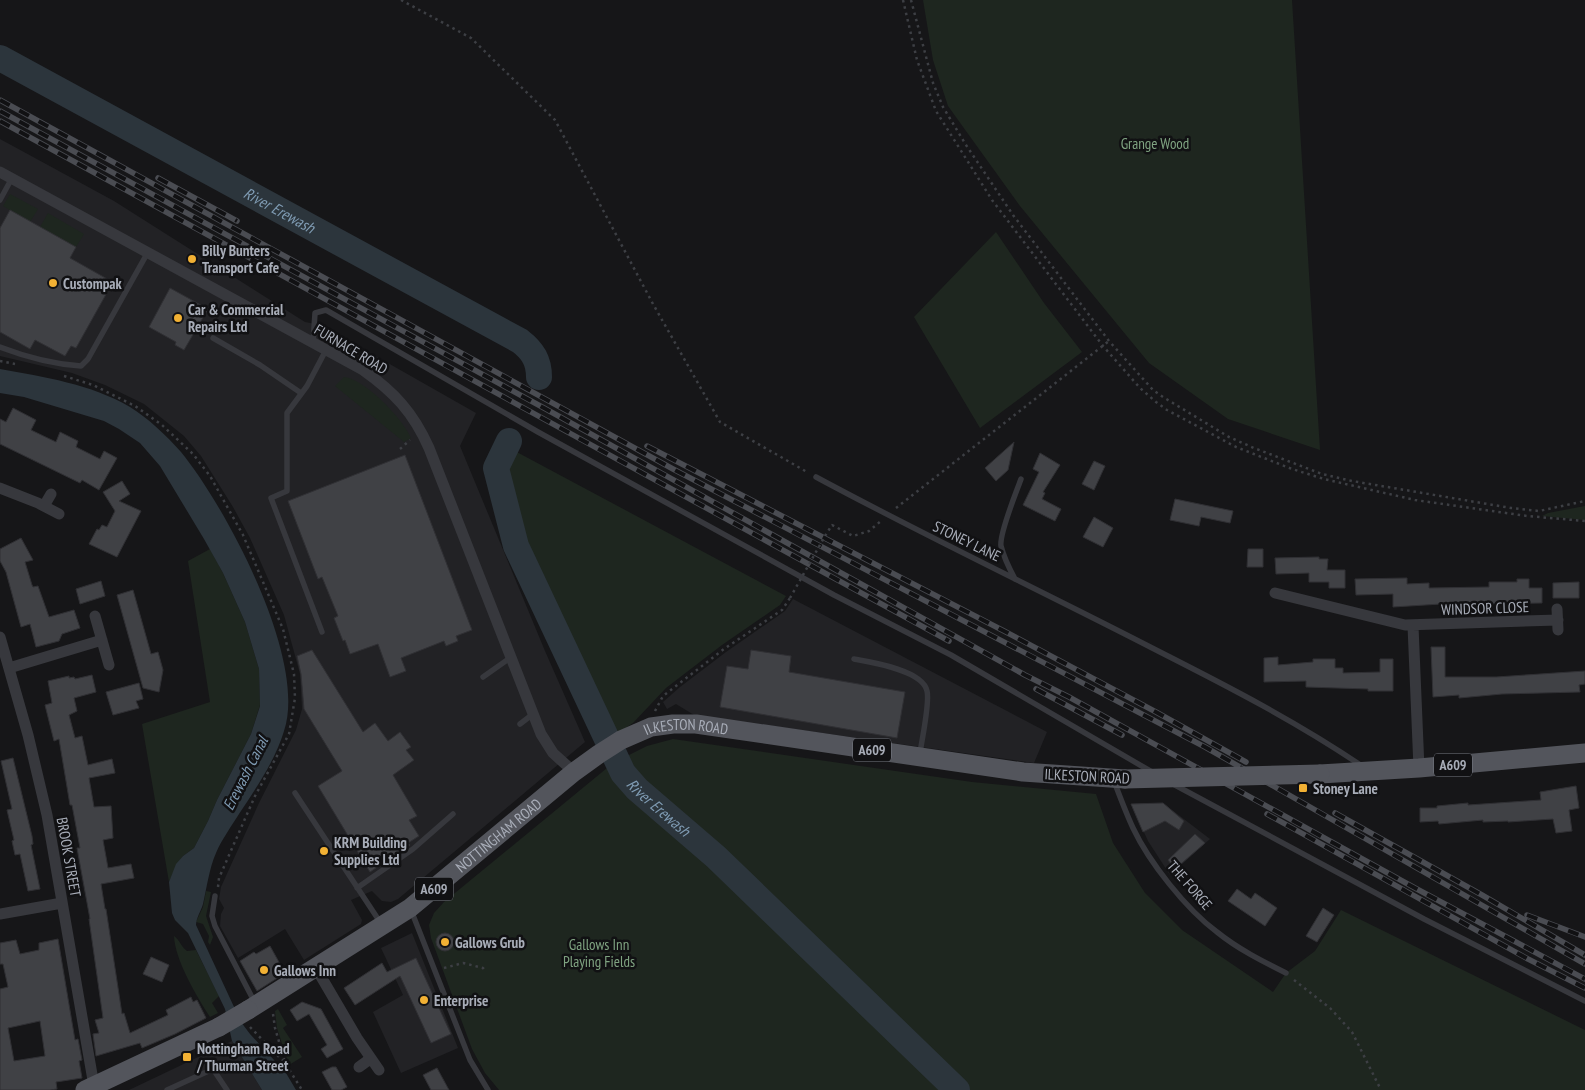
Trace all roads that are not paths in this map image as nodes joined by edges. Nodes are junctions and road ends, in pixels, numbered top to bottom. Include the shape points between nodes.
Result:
1 (0, 172) edge
2 (12, 178) junction
3 (0, 200) edge
4 (148, 252) junction
5 (213, 338) dead end
6 (313, 343) junction
7 (0, 347) edge
8 (326, 350) junction
9 (301, 393) junction
10 (816, 478) road end
11 (1021, 479) dead end
12 (1, 492) edge
13 (50, 494) dead end
14 (44, 506) junction
15 (59, 514) dead end
16 (1015, 579) junction
17 (1275, 594) dead end
18 (94, 616) dead end
19 (1558, 620) dead end
20 (1414, 626) junction
21 (322, 632) dead end
22 (0, 637) edge
23 (102, 640) junction
24 (510, 658) junction
25 (854, 658) dead end
26 (109, 665) dead end
27 (9, 668) junction
28 (483, 677) dead end
29 (533, 714) junction
30 (520, 724) dead end
31 (1585, 753) edge
32 (599, 754) joint
33 (919, 758) junction
34 (1419, 768) junction
35 (574, 772) junction
36 (1371, 772) junction
37 (1119, 779) junction
38 (295, 793) dead end
39 (454, 814) dead end
40 (357, 888) junction
41 (215, 896) road end
42 (62, 903) junction
43 (410, 908) junction
44 (0, 914) edge
45 (383, 926) junction
46 (316, 968) junction
47 (1286, 973) road end
48 (1585, 1001) edge
49 (256, 1012) junction
50 (370, 1059) junction
51 (359, 1067) dead end
52 (379, 1070) dead end
53 (89, 1088) edge
54 (167, 1090) edge
55 (228, 1090) edge
56 (488, 1090) edge

1 - 2 street, FURNACE ROAD
2 - 3 lane
2 - 4 street, FURNACE ROAD
4 - 6 street, FURNACE ROAD
4 - 7 lane via 81,366 38,359
5 - 9 lane
6 - 8 street, FURNACE ROAD
6 - 48 lane via 315,313 326,310 538,432 834,595 951,655 1129,760 1356,883
8 - 9 lane
8 - 24 street, FURNACE ROAD via 377,380 415,420 429,448
9 - 21 lane via 287,413 287,491 272,498
10 - 16 lane, STONEY LANE
11 - 16 lane via 1001,544
12 - 14 street
13 - 14 street
14 - 15 street
16 - 36 lane, STONEY LANE via 1255,701 1306,729
17 - 20 street, WINDSOR CLOSE
18 - 23 street
19 - 20 street, WINDSOR CLOSE
20 - 34 street
22 - 27 street, BROOK STREET
23 - 26 street
23 - 27 street
24 - 28 lane
24 - 29 street, FURNACE ROAD
25 - 33 lane via 895,668 924,684 926,712
27 - 42 street, BROOK STREET via 43,798
29 - 30 lane
29 - 35 street, FURNACE ROAD via 545,743
31 - 34 main road, ILKESTON ROAD / A609
32 - 33 main road, ILKESTON ROAD / A609 via 651,727 696,724
32 - 35 main road, NOTTINGHAM ROAD / A609
33 - 37 main road, ILKESTON ROAD / A609 via 1023,772
34 - 36 main road, ILKESTON ROAD / A609
35 - 43 main road, NOTTINGHAM ROAD / A609
36 - 37 main road, ILKESTON ROAD / A609, bridge
37 - 47 lane, THE FORGE via 1133,828 1147,853 1197,916 1245,951
38 - 40 lane
39 - 40 lane via 413,849
40 - 45 lane
41 - 49 lane via 212,916 215,926
42 - 44 street
42 - 53 street, BROOK STREET
43 - 45 main road, NOTTINGHAM ROAD / A609
43 - 56 lane via 470,1060
45 - 46 main road, NOTTINGHAM ROAD / A609
46 - 49 main road, NOTTINGHAM ROAD / A609
46 - 50 street
49 - 53 main road, NOTTINGHAM ROAD / A609, bridge
50 - 51 street
50 - 52 street
54 - 55 lane via 212,1069

